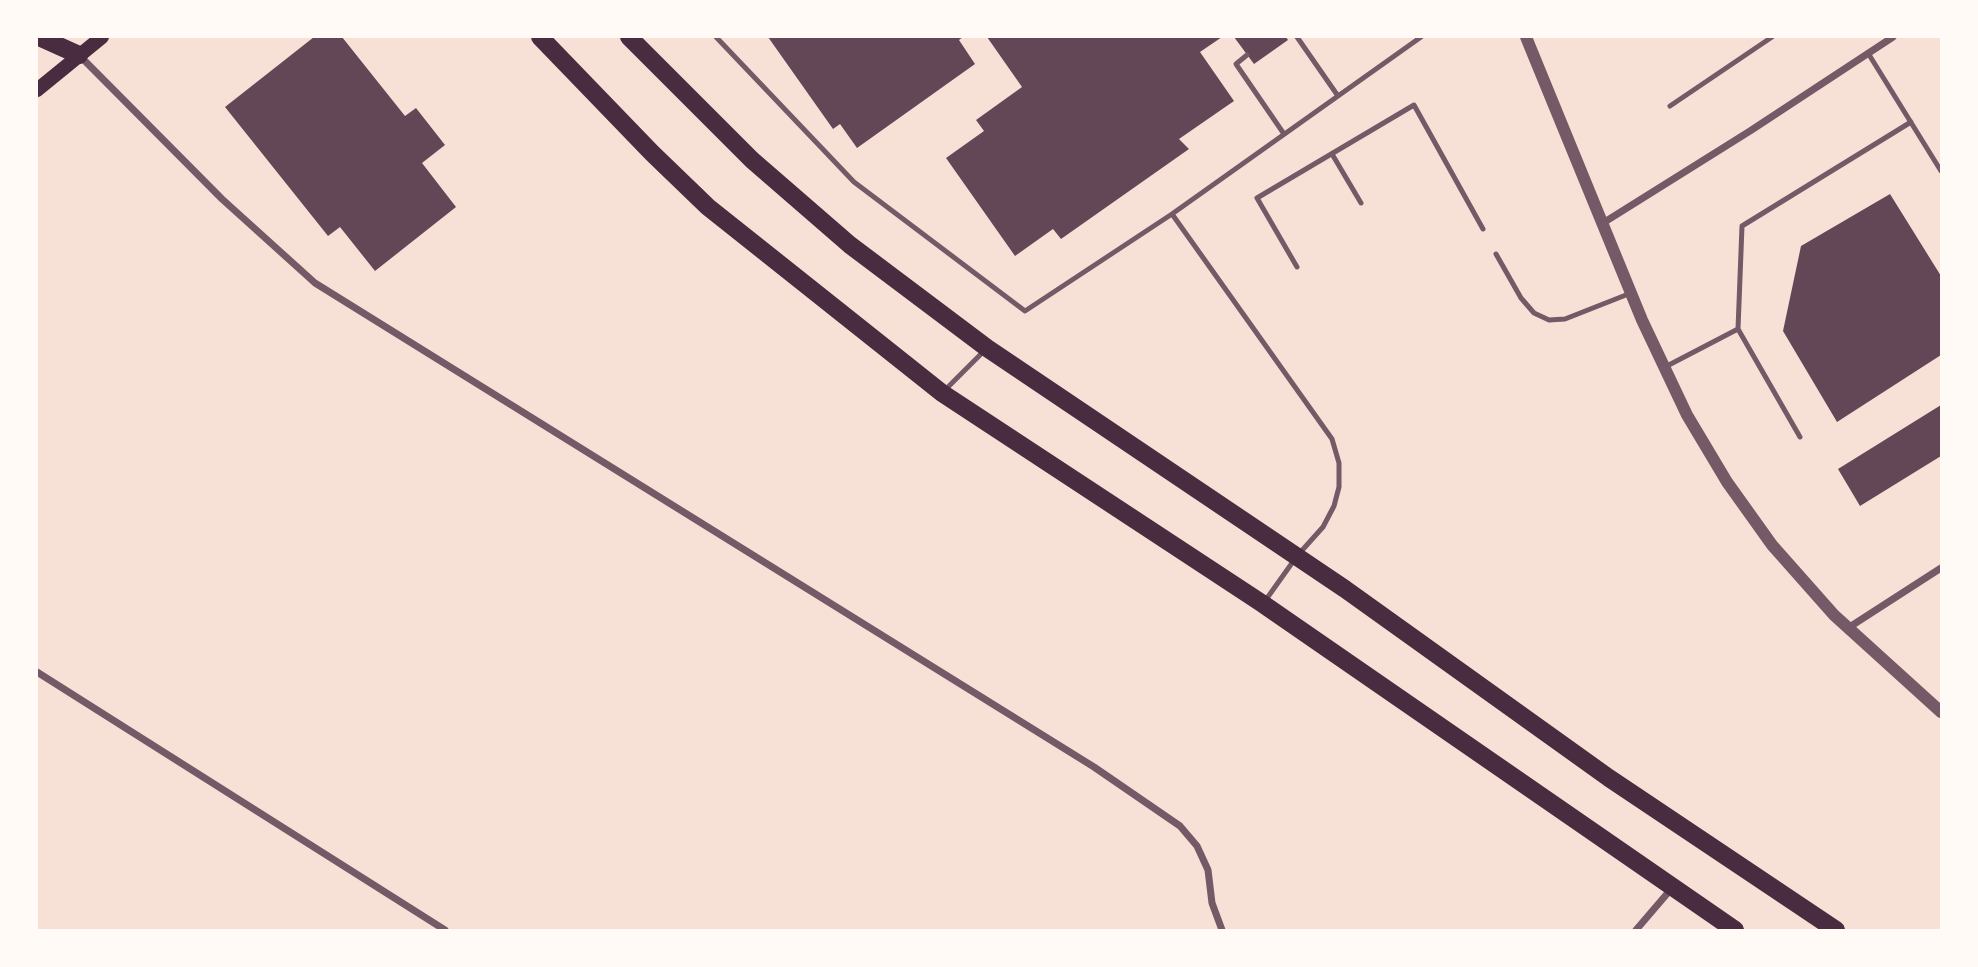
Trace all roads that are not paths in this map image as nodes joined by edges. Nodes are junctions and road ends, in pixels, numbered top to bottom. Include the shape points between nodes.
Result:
1 (38, 37) edge
2 (73, 37) edge
3 (103, 37) edge
4 (540, 37) edge
5 (629, 37) edge
6 (716, 37) edge
7 (1297, 37) edge
8 (1421, 37) edge
9 (1526, 37) edge
10 (1772, 37) edge
11 (1893, 37) edge
12 (1868, 53) junction
13 (79, 55) junction
14 (1247, 55) dead end
15 (37, 90) edge
16 (1338, 96) junction
17 (1670, 106) dead end
18 (1911, 122) junction
19 (1284, 134) junction
20 (1332, 154) junction
21 (1941, 171) edge
22 (1361, 204) dead end
23 (1172, 214) junction
24 (1603, 223) junction
25 (1483, 229) dead end
26 (1496, 254) dead end
27 (1297, 267) dead end
28 (1631, 293) junction
29 (1738, 329) junction
30 (987, 348) junction
31 (1665, 367) junction
32 (942, 393) junction
33 (1800, 438) dead end
34 (1297, 556) junction
35 (1941, 568) edge
36 (1263, 604) junction
37 (1848, 628) junction
38 (37, 672) edge
39 (1941, 712) edge
40 (1672, 888) junction
41 (445, 930) edge
42 (1222, 930) edge
43 (1636, 930) edge
44 (1735, 930) edge
45 (1836, 930) edge

1 - 13 main road
2 - 13 main road
3 - 13 main road
4 - 32 main road via 708,207
5 - 30 main road via 752,160 850,245
6 - 23 lane via 854,182 1025,311
7 - 16 lane
8 - 16 lane
9 - 24 street
10 - 17 lane
11 - 12 street
12 - 18 lane
12 - 24 street
13 - 15 main road
13 - 42 street via 222,199 315,283 1082,759 1180,826 1197,846 1208,870 1212,903
14 - 19 lane via 1236,64
16 - 19 lane
18 - 21 lane
18 - 29 lane via 1742,226
19 - 23 lane
20 - 22 lane
20 - 25 lane via 1414,104
20 - 27 lane via 1257,198
23 - 34 lane via 1332,439 1339,463 1334,506 1323,527
24 - 28 street
26 - 28 lane via 1521,298 1534,313 1549,320 1565,319
28 - 31 street
29 - 31 lane
29 - 33 lane
30 - 32 lane
30 - 34 main road
31 - 37 street via 1727,482 1772,545
32 - 36 main road
34 - 36 lane
34 - 45 main road via 1609,778
35 - 37 street
36 - 40 main road
37 - 39 street
38 - 41 street
40 - 43 street
40 - 44 main road

